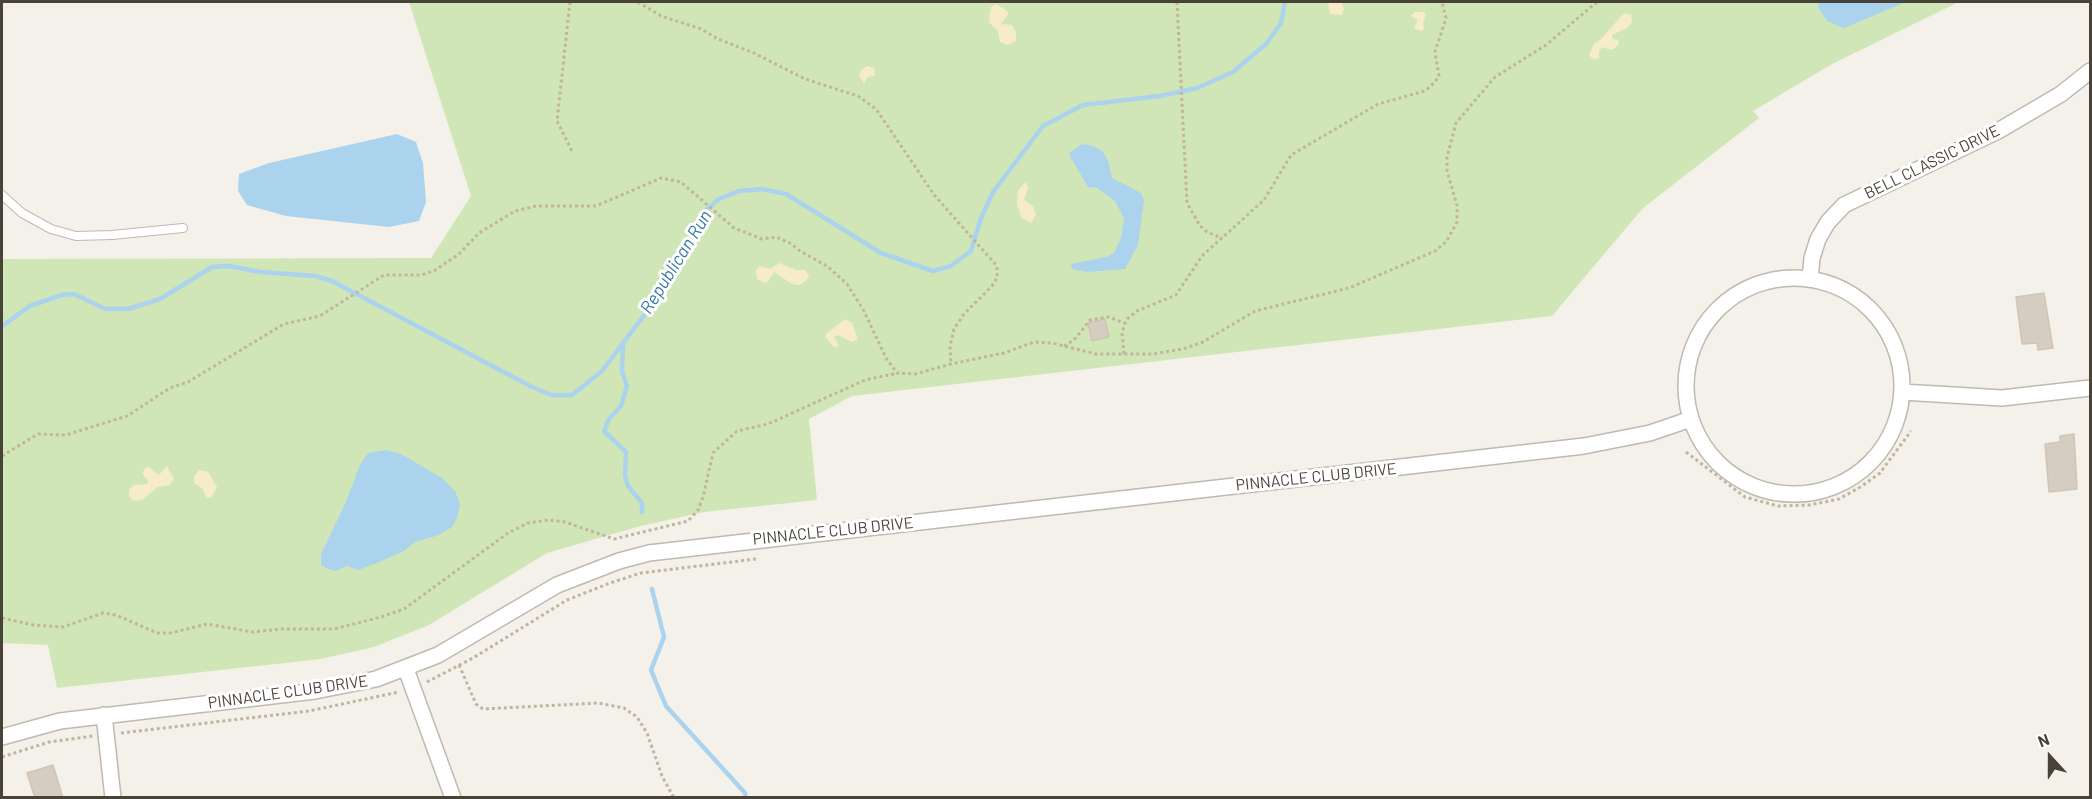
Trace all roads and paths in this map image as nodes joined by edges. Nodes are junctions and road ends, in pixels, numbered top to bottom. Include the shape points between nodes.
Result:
1 (570, 2) edge
2 (638, 2) edge
3 (1177, 2) edge
4 (1444, 2) edge
5 (1597, 2) edge
6 (2091, 71) edge
7 (572, 151) dead end
8 (2, 195) edge
9 (183, 228) dead end
10 (1222, 237) junction
11 (1810, 279) junction
12 (1124, 323) junction
13 (1064, 346) junction
14 (1124, 354) junction
15 (951, 364) junction
16 (897, 373) junction
17 (2091, 388) edge
18 (1902, 392) junction
19 (1691, 419) junction
20 (1911, 431) dead end
21 (1686, 452) dead end
22 (2, 456) edge
23 (2, 618) edge
24 (459, 665) dead end
25 (406, 669) junction
26 (104, 715) junction
27 (2, 737) edge
28 (113, 798) edge
29 (453, 798) edge
30 (674, 798) edge

1 - 7 path via 557,122
2 - 15 path via 661,16 701,28 805,79 869,102 937,198 997,266 997,278 958,321 951,337
3 - 10 path via 1186,192 1193,219 1207,232
4 - 10 path via 1446,18 1435,52 1439,76 1436,82 1425,91 1378,104 1297,150 1286,161 1264,200
5 - 14 path via 1546,45 1495,77 1456,123 1447,171 1457,205 1457,222 1446,242 1435,251 1349,288 1255,312 1183,349
6 - 11 street, BELL CLASSIC DRIVE via 2061,94 1998,130 1844,205 1818,239
8 - 9 lane via 22,213 51,229 76,236
10 - 12 path via 1202,256 1176,295 1137,311
11 - 18 street via 1846,291 1878,318 1896,351
11 - 19 street via 1788,278 1754,285 1708,320 1687,368
12 - 13 path via 1109,317 1090,320
12 - 14 path
13 - 14 path via 1096,354
13 - 15 path via 1034,342
15 - 16 path via 915,374
16 - 22 path via 864,311 840,278 790,243 776,237 762,239 728,225 681,182 661,178 596,206 536,206 515,211 499,219 434,271 384,275 320,316 284,324 127,416 66,435 38,434
16 - 23 path via 865,380 768,424 737,431 713,453 703,497 688,521 614,539 565,522 528,523 508,533 405,609 381,617 334,629 253,632 207,624 171,633 157,633 103,613 63,627 33,626
17 - 18 street via 2002,398
18 - 19 street via 1894,427 1875,457 1842,482 1799,494 1759,488 1729,472 1704,446
19 - 25 street, PINNACLE CLUB DRIVE via 1640,436 1584,446 649,553 557,585 465,641
20 - 21 path via 1880,472 1862,486 1839,499 1809,505 1778,506 1745,497
24 - 30 path via 476,704 483,709 598,703 624,708 637,717 647,733
25 - 26 street, PINNACLE CLUB DRIVE via 315,691
25 - 29 street
26 - 27 street, PINNACLE CLUB DRIVE via 60,721
26 - 28 street

